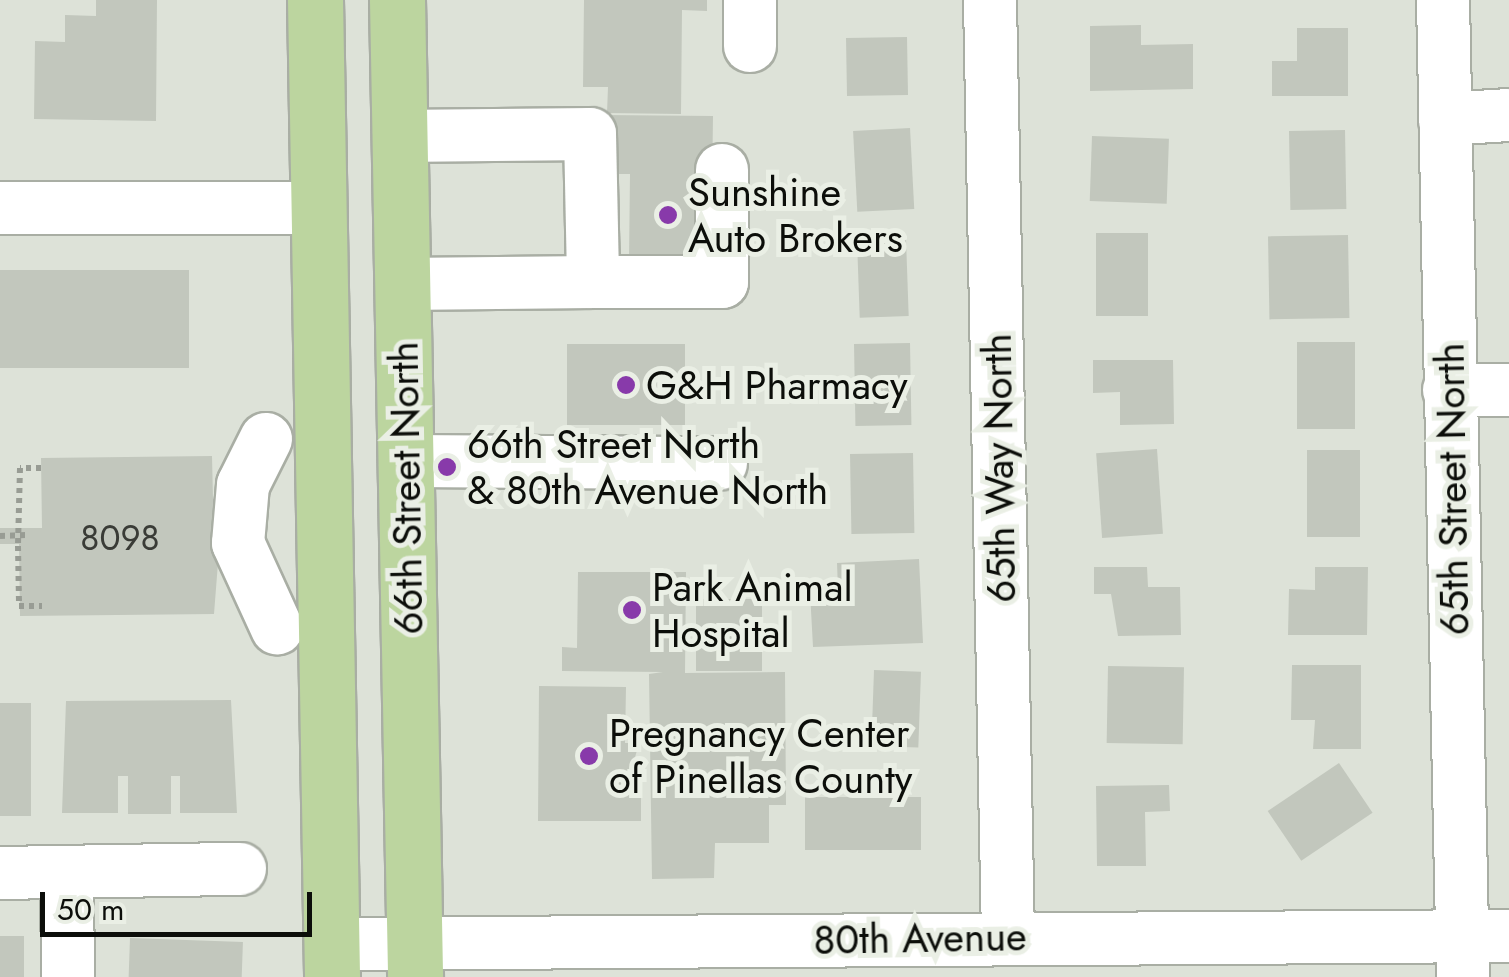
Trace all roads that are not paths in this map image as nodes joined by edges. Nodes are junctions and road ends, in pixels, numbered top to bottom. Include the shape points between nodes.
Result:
1 (316, 0) edge
2 (397, 0) edge
3 (990, 0) edge
4 (1443, 0) edge
5 (1509, 116) edge
6 (1445, 119) junction
7 (399, 136) junction
8 (722, 170) dead end
9 (0, 208) edge
10 (319, 208) junction
11 (593, 282) junction
12 (402, 284) junction
13 (1449, 390) junction
14 (1509, 390) edge
15 (266, 439) dead end
16 (405, 461) junction
17 (722, 463) dead end
18 (277, 628) dead end
19 (240, 870) dead end
20 (0, 872) edge
21 (67, 872) junction
22 (1008, 936) junction
23 (1478, 950) edge
24 (894, 957) edge
25 (758, 958) edge
26 (332, 960) edge
27 (414, 960) edge
28 (68, 977) edge

1 - 10 main road, 66th Street North
2 - 7 main road, 66th Street North
3 - 22 street, 65th Way North
4 - 6 street, 65th Street North
5 - 6 street
6 - 13 street, 65th Street North
7 - 11 street via 590,134
7 - 12 main road, 66th Street North
8 - 11 street via 722,282
9 - 10 street
10 - 26 main road, 66th Street North
11 - 12 street
12 - 16 main road, 66th Street North
13 - 14 street
13 - 23 street, 65th Street North
15 - 18 street via 242,485 238,543
16 - 17 street
16 - 27 main road, 66th Street North
19 - 21 street
20 - 21 street
21 - 28 street
22 - 23 street, 80th Avenue
22 - 24 street, 80th Avenue
24 - 25 street, 80th Avenue
25 - 27 street, 80th Avenue
26 - 27 street, 80th Avenue

